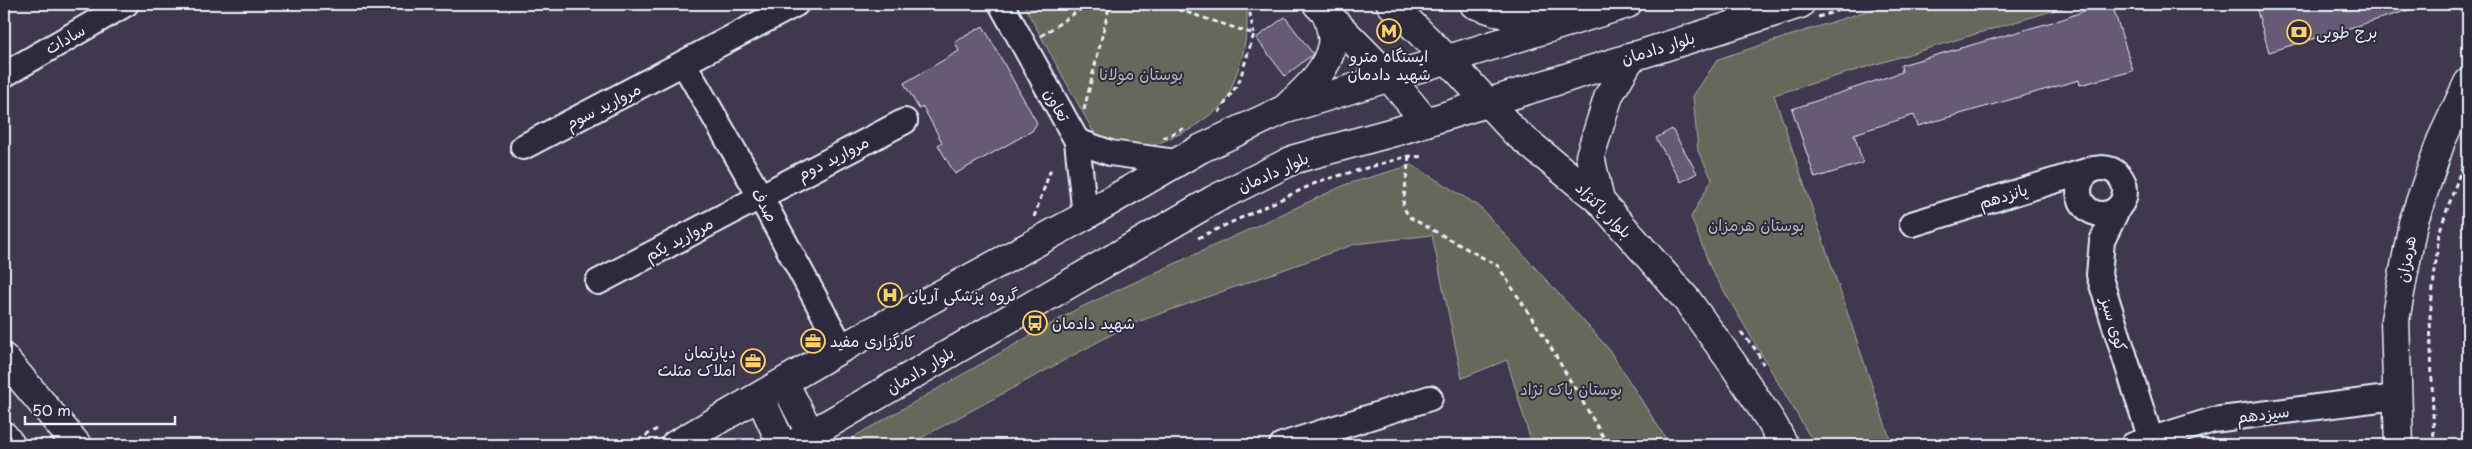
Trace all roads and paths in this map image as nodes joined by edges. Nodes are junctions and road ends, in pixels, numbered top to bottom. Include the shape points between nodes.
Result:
1 (126, 4) edge
2 (796, 4) edge
3 (1001, 4) edge
4 (1088, 4) edge
5 (1110, 4) edge
6 (1161, 4) edge
7 (1248, 4) edge
8 (1391, 4) edge
9 (1474, 4) edge
10 (1627, 4) edge
11 (1860, 4) edge
12 (1322, 9) edge
13 (1602, 12) junction
14 (1806, 12) edge
15 (1254, 34) junction
16 (1041, 36) dead end
17 (1632, 56) junction
18 (1447, 59) junction
19 (684, 64) junction
20 (4, 75) edge
21 (1389, 77) junction
22 (2468, 83) edge
23 (1486, 102) junction
24 (1282, 110) junction
25 (2462, 114) edge
26 (1083, 115) dead end
27 (1210, 118) dead end
28 (905, 121) dead end
29 (1426, 122) junction
30 (1194, 124) dead end
31 (1160, 139) dead end
32 (1078, 141) junction
33 (523, 147) dead end
34 (1409, 156) dead end
35 (1176, 162) junction
36 (1052, 166) dead end
37 (2462, 166) dead end
38 (2093, 169) junction
39 (760, 196) junction
40 (1600, 201) junction
41 (2118, 208) junction
42 (1086, 216) junction
43 (1034, 218) dead end
44 (1912, 224) dead end
45 (598, 282) dead end
46 (1738, 328) dead end
47 (842, 348) junction
48 (4, 358) edge
49 (1765, 367) dead end
50 (784, 382) junction
51 (760, 396) junction
52 (2396, 397) junction
53 (1430, 398) dead end
54 (4, 436) edge
55 (806, 442) edge
56 (2142, 442) edge
57 (11, 445) edge
58 (77, 445) edge
59 (676, 445) edge
60 (782, 445) edge
61 (1282, 445) edge
62 (1608, 445) edge
63 (1784, 445) edge
64 (2399, 445) edge
65 (2434, 445) edge

1 - 20 street, سادات
2 - 19 street, مروارید سوم
3 - 32 street, تعاون
4 - 16 path
5 - 26 path
6 - 15 path
7 - 15 path
8 - 18 main road, بلوار پاکنژاد
9 - 13 main road via 1525,21
10 - 13 main road
11 - 14 path
12 - 21 main road
12 - 24 main road via 1332,44 1326,62 1312,84
13 - 18 main road
14 - 17 main road, بلوار دادمان
15 - 27 path via 1239,82 1219,114
17 - 23 main road, بلوار دادمان
17 - 40 main road via 1609,95 1590,156
18 - 21 main road
18 - 23 main road, بلوار پاکنژاد
19 - 33 street, مروارید سوم
19 - 39 street, صدف
21 - 24 main road
21 - 29 main road
22 - 25 main road, هرمزان
23 - 29 main road, بلوار دادمان
23 - 40 main road, بلوار پاکنژاد via 1515,132
24 - 35 main road
25 - 52 main road, هرمزان via 2441,141 2412,223 2395,320
28 - 39 street, مروارید دوم
29 - 55 main road, بلوار دادمان via 1295,158 1215,199
30 - 31 path
32 - 35 street via 1110,153
32 - 42 street, تعاون
34 - 62 path via 1403,206 1410,218 1498,266 1548,341
35 - 42 main road
36 - 43 path
37 - 65 path, هرمزان via 2439,233 2430,316
38 - 41 street via 2109,168 2122,178 2125,194
38 - 41 street via 2081,180 2079,196 2087,209 2103,214
38 - 44 street, پانزدهم
39 - 45 street, مروارید یکم
39 - 47 street, صدف
40 - 63 main road, بلوار پاکنژاد via 1687,300 1733,364
41 - 56 street, کوی سبز via 2102,241 2099,275
42 - 47 main road
46 - 49 path
47 - 50 main road
48 - 58 main road
50 - 51 main road
50 - 55 main road
51 - 59 main road
51 - 60 main road
52 - 56 street, سیزدهم via 2213,420
52 - 64 main road, هرمزان
53 - 61 street
54 - 57 main road

